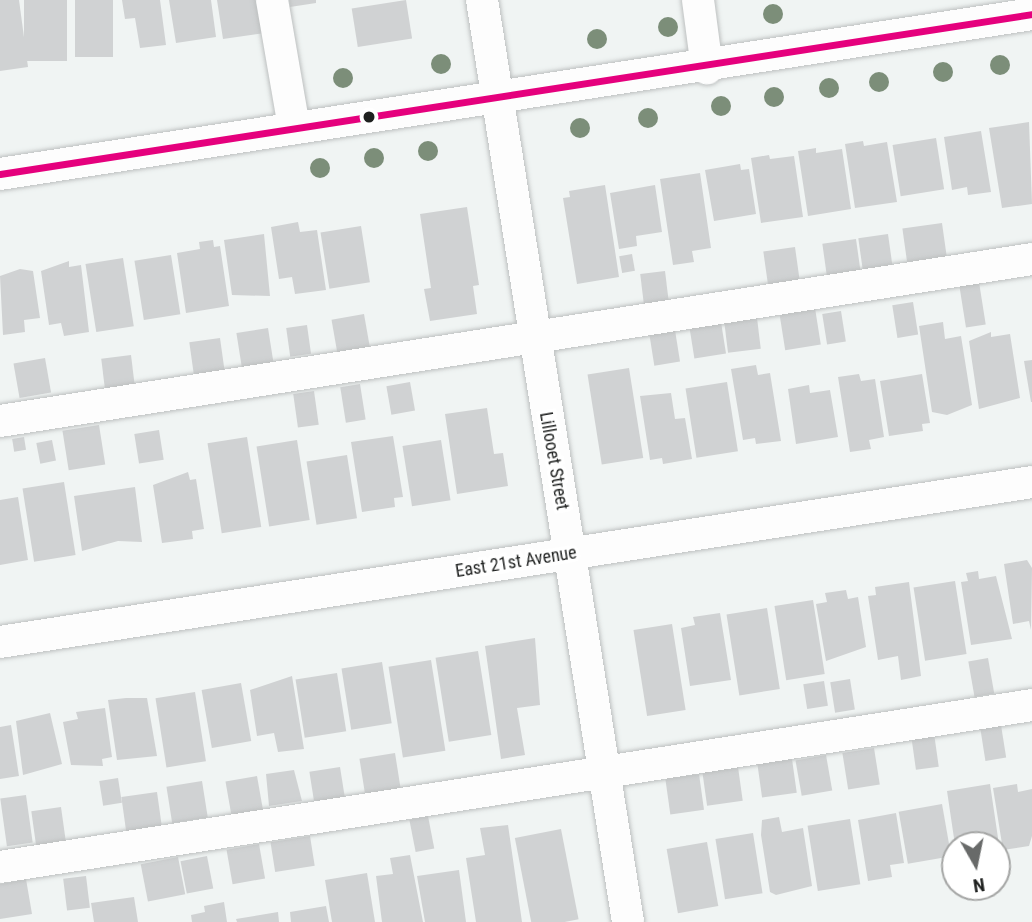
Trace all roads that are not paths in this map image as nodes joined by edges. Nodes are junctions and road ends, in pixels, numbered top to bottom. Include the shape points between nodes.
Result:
1 (272, 0) edge
2 (482, 0) edge
3 (698, 0) edge
4 (1032, 14) edge
5 (707, 68) junction
6 (499, 98) junction
7 (294, 128) junction
8 (0, 174) edge
9 (1032, 259) edge
10 (533, 337) junction
11 (0, 421) edge
12 (1032, 482) edge
13 (570, 552) junction
14 (0, 642) edge
15 (1032, 705) edge
16 (605, 772) junction
17 (0, 867) edge
18 (628, 922) edge

1 - 7 street
2 - 6 street, Lillooet Street
3 - 5 street
4 - 5 street
5 - 6 street
6 - 7 street
6 - 10 street, Lillooet Street
7 - 8 street
9 - 10 street
10 - 11 street
10 - 13 street, Lillooet Street
12 - 13 street, East 21st Avenue
13 - 14 street, East 21st Avenue
13 - 16 street, Lillooet Street
15 - 16 street
16 - 17 street
16 - 18 street, Lillooet Street

